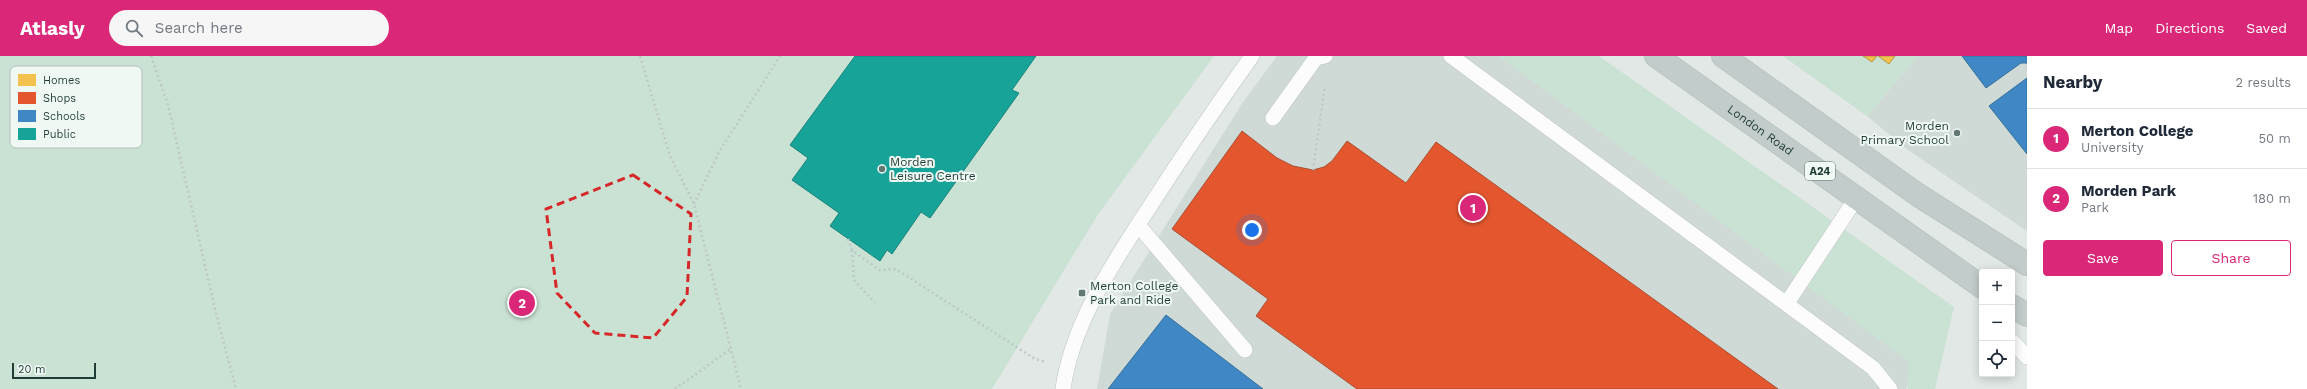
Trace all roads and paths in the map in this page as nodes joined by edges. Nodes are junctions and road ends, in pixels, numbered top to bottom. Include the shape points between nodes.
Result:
1 (151, 56) edge
2 (640, 56) edge
3 (780, 56) edge
4 (1252, 56) edge
5 (1325, 56) edge
6 (1451, 56) edge
7 (1656, 56) edge
8 (1723, 56) edge
9 (1326, 79) dead end
10 (1273, 118) dead end
11 (1313, 170) dead end
12 (1856, 197) junction
13 (694, 204) junction
14 (1138, 225) junction
15 (848, 239) dead end
16 (852, 250) junction
17 (2027, 264) edge
18 (1979, 285) edge
19 (1787, 303) junction
20 (874, 304) dead end
21 (2015, 344) edge
22 (732, 348) junction
23 (1245, 350) dead end
24 (2027, 357) edge
25 (1066, 367) junction
26 (236, 389) edge
27 (675, 389) edge
28 (741, 389) edge
29 (1063, 389) edge
30 (1890, 389) edge

1 - 26 path via 168,105
2 - 13 path via 670,156
3 - 13 path via 719,152
4 - 14 lane
5 - 10 lane via 1316,58
6 - 19 lane via 1684,230
7 - 12 highway, London Road / A24
8 - 17 highway via 1918,195
9 - 11 path
12 - 18 highway, London Road / A24
12 - 19 lane
13 - 22 path
14 - 23 lane
14 - 25 lane via 1114,262 1086,314
15 - 16 path
16 - 20 path via 854,280
16 - 25 path via 880,270 896,269 1035,359
19 - 30 lane via 1873,368
21 - 24 lane
22 - 27 path
22 - 28 path
25 - 29 lane

